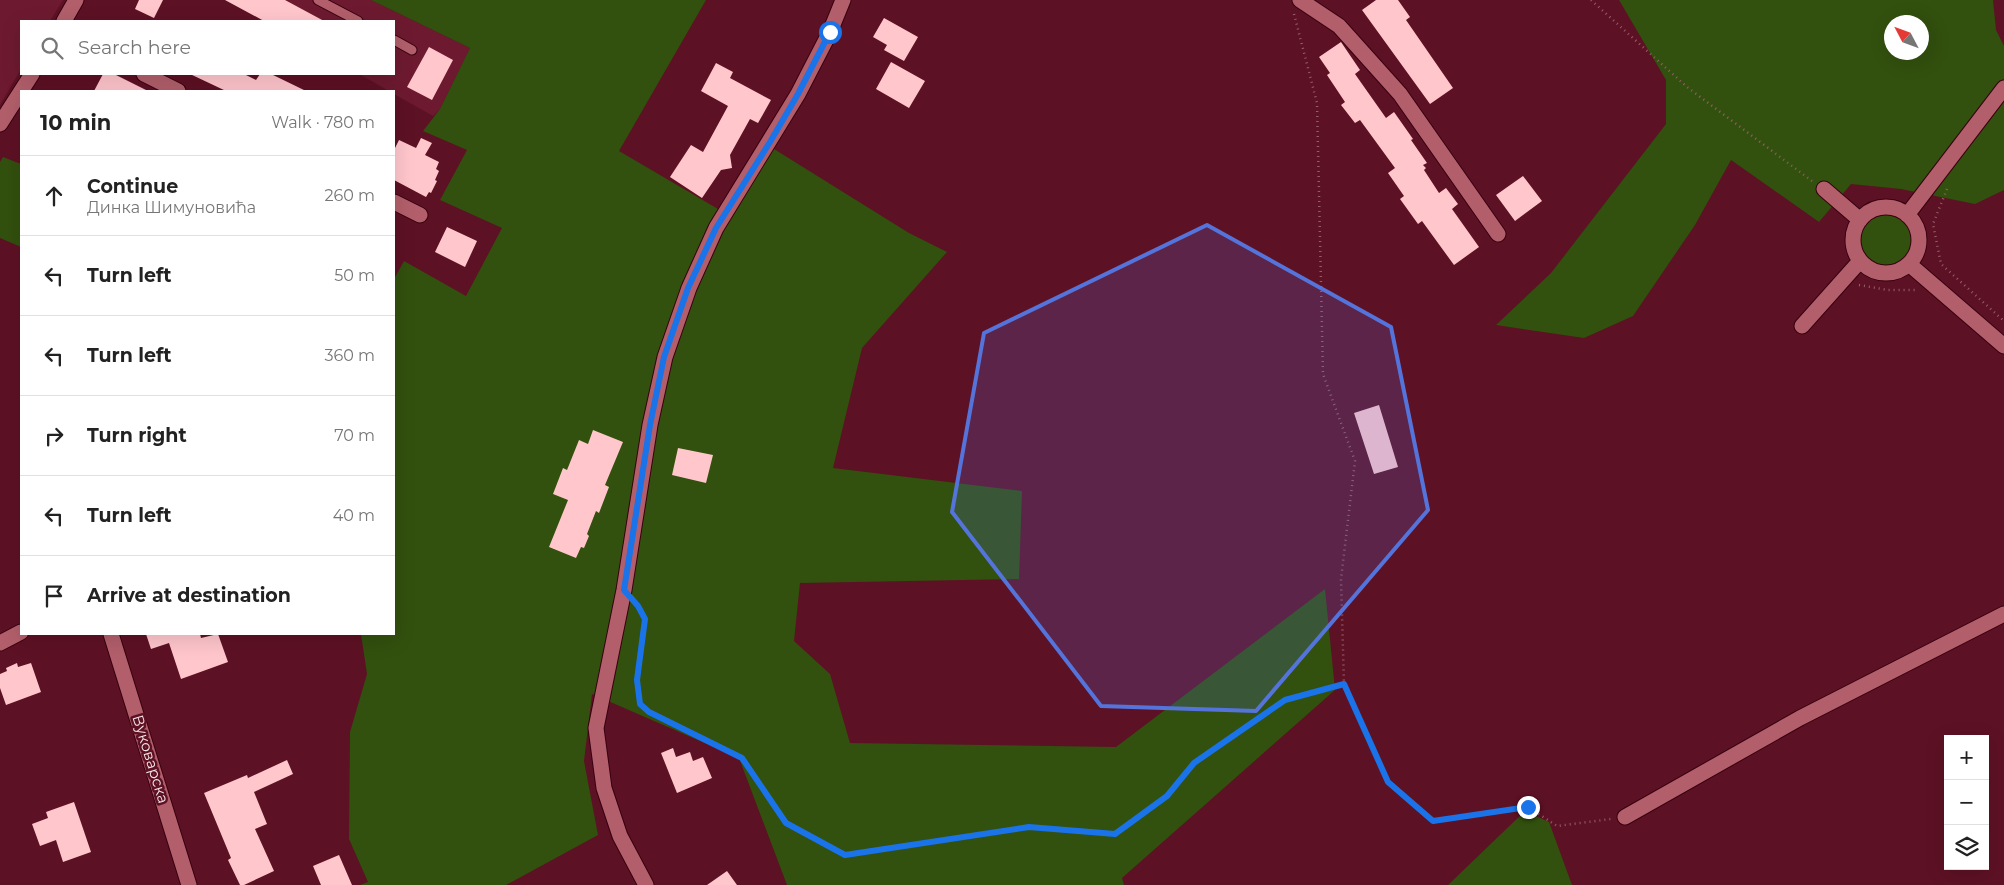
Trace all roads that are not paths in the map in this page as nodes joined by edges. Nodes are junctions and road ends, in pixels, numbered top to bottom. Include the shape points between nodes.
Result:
1 (76, 0) edge
2 (318, 0) edge
3 (843, 0) edge
4 (1297, 5) edge
5 (65, 20) edge
6 (356, 20) edge
7 (395, 41) edge
8 (412, 50) dead end
9 (31, 75) edge
10 (146, 75) edge
11 (2004, 88) edge
12 (22, 90) edge
13 (176, 90) edge
14 (20, 93) edge
15 (0, 124) edge
16 (1824, 189) road end
17 (395, 202) edge
18 (420, 215) dead end
19 (1907, 215) junction
20 (1860, 220) junction
21 (1498, 234) dead end
22 (1860, 261) junction
23 (1909, 264) junction
24 (1802, 326) dead end
25 (2004, 346) edge
26 (2004, 614) edge
27 (20, 632) edge
28 (111, 635) edge
29 (0, 642) edge
30 (1625, 817) road end
31 (189, 885) edge
32 (646, 885) edge

1 - 5 street
2 - 6 lane
3 - 32 street via 798,94 716,228 688,288 664,357 624,590 596,728 604,788 620,836
4 - 21 street via 1340,26 1400,94
7 - 8 lane
9 - 12 street
10 - 13 street
11 - 19 street
14 - 15 street
16 - 20 street
17 - 18 street
19 - 20 street via 1888,207 1868,213
19 - 23 street via 1914,223 1919,244
20 - 22 street via 1853,240 1854,251
22 - 23 street via 1868,268 1889,273
22 - 24 street
23 - 25 street
26 - 30 street via 1800,718
27 - 29 street
28 - 31 street, Вуковарска

